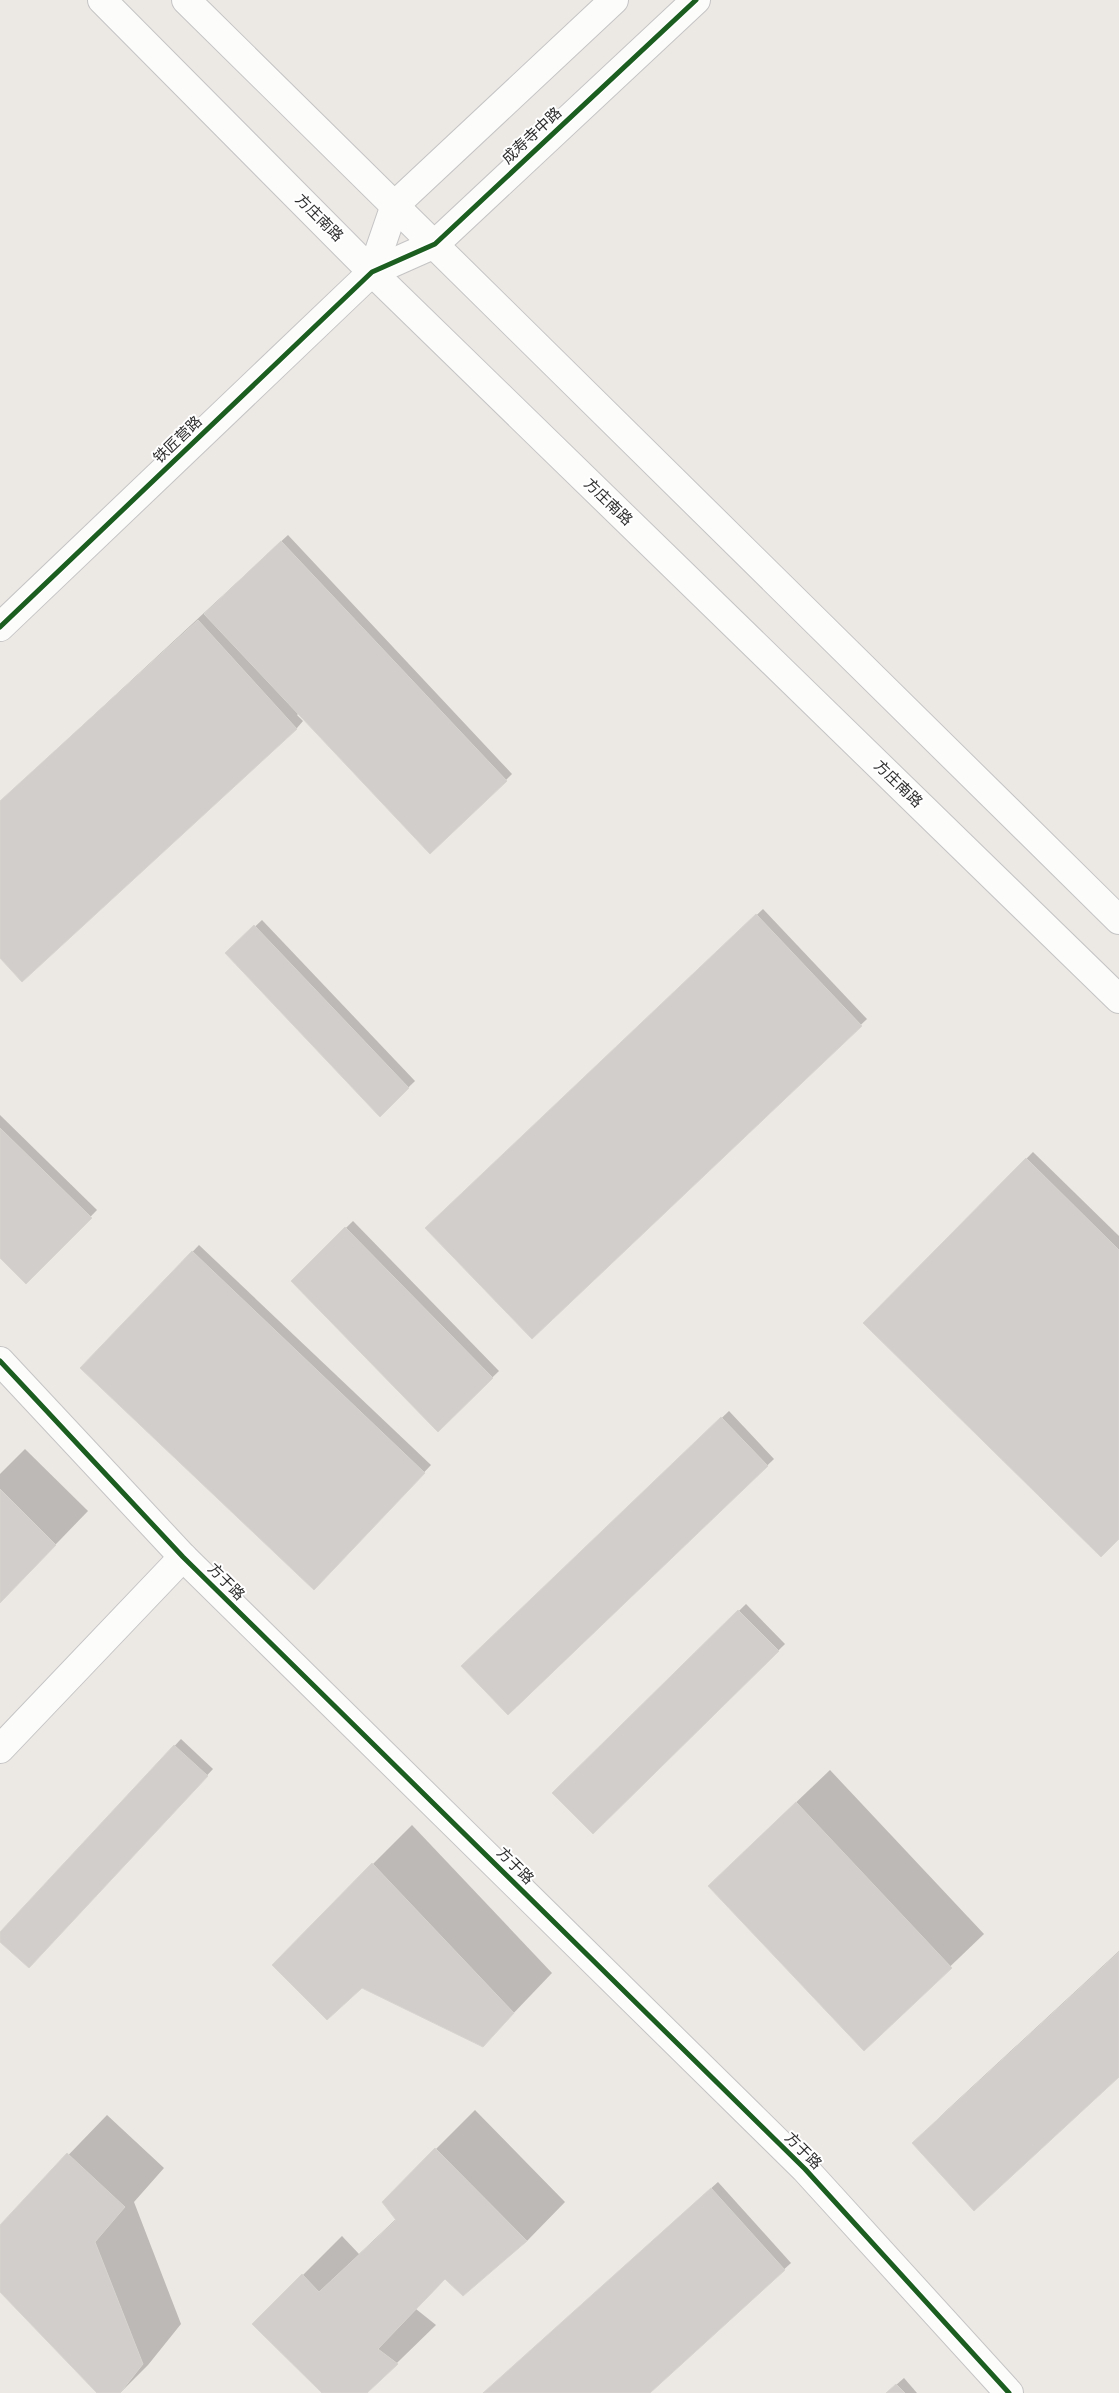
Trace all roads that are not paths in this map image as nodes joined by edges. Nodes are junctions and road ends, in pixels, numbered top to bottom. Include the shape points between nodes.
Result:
1 (102, 0) edge
2 (186, 0) edge
3 (614, 0) edge
4 (696, 0) edge
5 (395, 205) junction
6 (435, 244) junction
7 (372, 272) junction
8 (0, 627) edge
9 (1119, 920) edge
10 (1119, 999) edge
11 (0, 1361) edge
12 (183, 1558) junction
13 (0, 1749) edge
14 (1009, 2393) edge

1 - 7 street, 方庄南路
2 - 5 street
3 - 5 street
4 - 6 street, 成寿寺中路
5 - 6 street
5 - 7 street
6 - 7 street, 成寿寺中路
6 - 9 street
7 - 8 street, 铁匠营路
7 - 10 street, 方庄南路
11 - 12 street, 方于路
12 - 13 street
12 - 14 street, 方于路 via 805,2169

